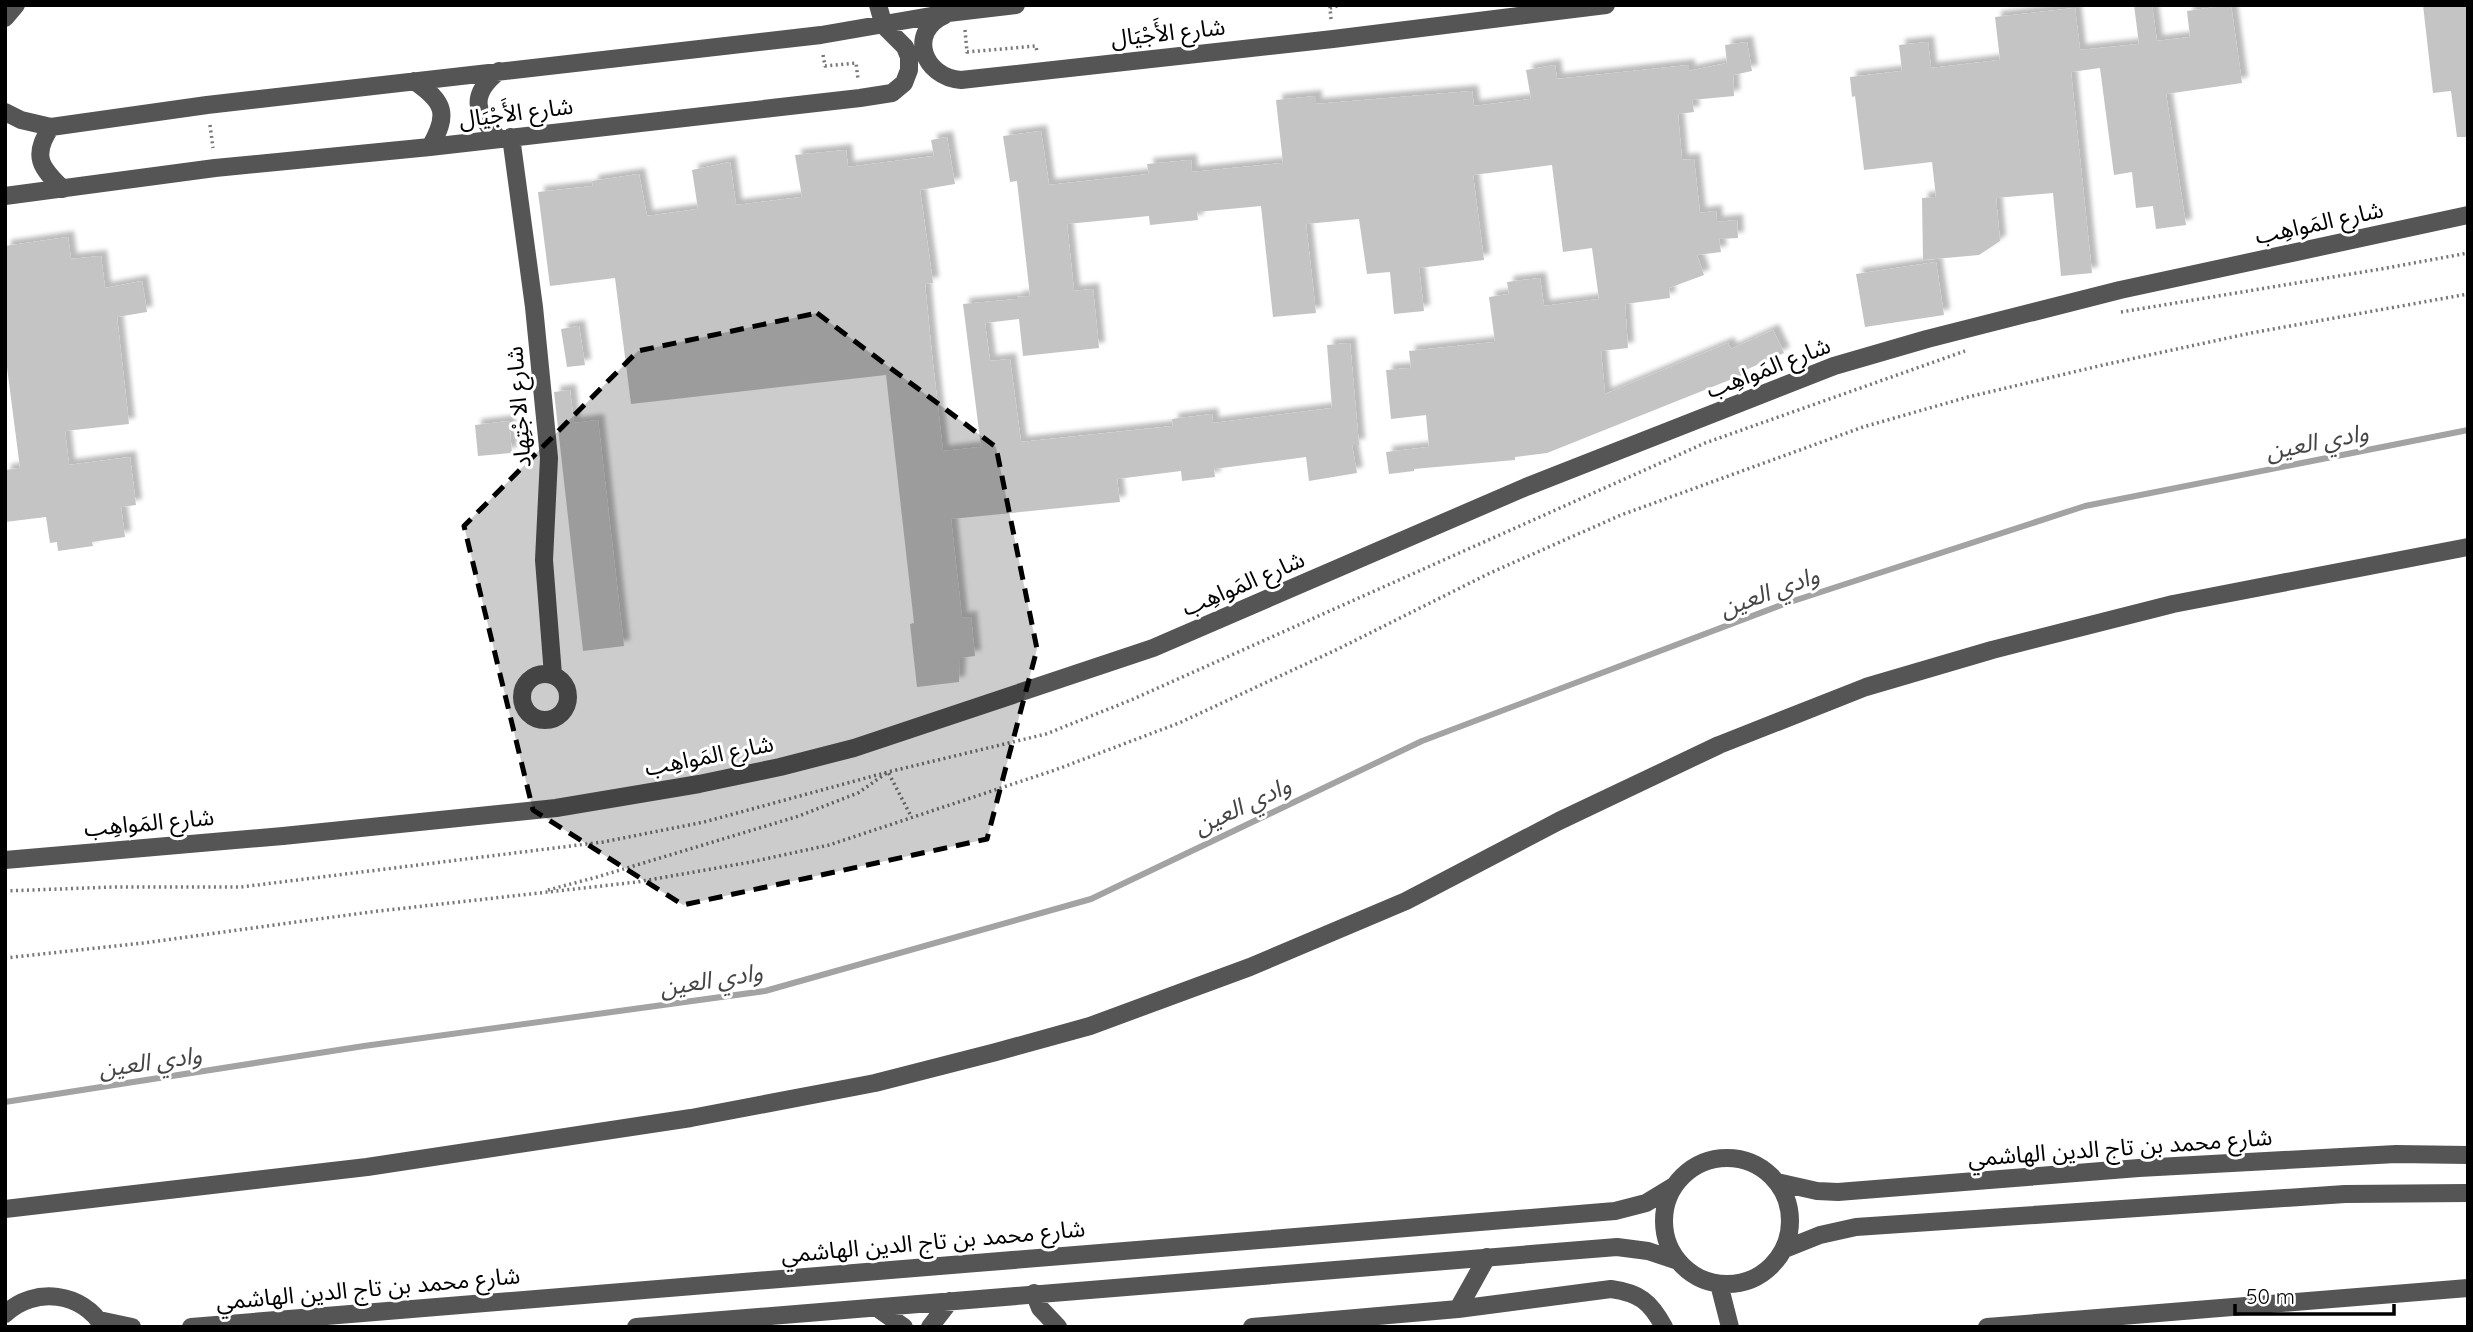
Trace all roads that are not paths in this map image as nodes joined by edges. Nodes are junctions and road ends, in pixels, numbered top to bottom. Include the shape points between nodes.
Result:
1 (16, 5) edge
2 (878, 5) edge
3 (1016, 5) edge
4 (1606, 5) edge
5 (956, 12) junction
6 (5, 18) edge
7 (884, 26) junction
8 (499, 71) junction
9 (415, 81) junction
10 (5, 112) edge
11 (51, 127) junction
12 (505, 138) junction
13 (430, 147) junction
14 (63, 189) junction
15 (5, 196) edge
16 (2468, 215) edge
17 (2468, 547) edge
18 (553, 675) dead end
19 (5, 860) edge
20 (2468, 1154) edge
21 (1777, 1182) junction
22 (1674, 1186) junction
23 (2468, 1193) edge
24 (5, 1209) edge
25 (1784, 1249) junction
26 (1487, 1257) junction
27 (1678, 1261) junction
28 (1719, 1284) junction
29 (2468, 1288) edge
30 (1034, 1293) junction
31 (950, 1301) junction
32 (877, 1308) junction
33 (1458, 1309) junction
34 (5, 1314) edge
35 (814, 1319) edge
36 (101, 1323) edge
37 (132, 1327) edge
38 (191, 1327) edge
39 (636, 1327) edge
40 (904, 1327) edge
41 (930, 1327) edge
42 (1058, 1327) edge
43 (1252, 1327) edge
44 (1664, 1327) edge
45 (1730, 1327) edge
46 (1986, 1327) edge

1 - 6 street
2 - 7 street, شارع الأَجْيَال
3 - 5 street, شارع الأَجْيَال
4 - 5 street, شارع الأَجْيَال via 961,80 937,73 924,52 928,28 937,18
5 - 7 street, شارع الأَجْيَال
7 - 8 street, شارع الأَجْيَال
7 - 12 street, شارع الأَجْيَال via 905,47 909,58 904,83 892,93
8 - 9 street, شارع الأَجْيَال
8 - 12 street via 485,83 480,113
9 - 11 street, شارع الأَجْيَال
9 - 13 street via 442,106 441,125
10 - 11 street, شارع الأَجْيَال
11 - 14 street via 40,155 46,173
12 - 13 street, شارع الأَجْيَال
12 - 18 street, شارع الاجْتِهاد via 534,307 548,458 544,560
13 - 14 street, شارع الأَجْيَال via 215,168
14 - 15 street, شارع الأَجْيَال
16 - 19 street, شارع المَواهِب via 2120,290 1834,366 1525,487 1153,648 853,748 699,784 556,808
17 - 24 street via 2173,604 1867,687 1719,746 1559,821 1406,901 1250,967 1090,1026 996,1052 875,1083 691,1118 367,1167
20 - 21 street, شارع محمد بن تاج الدين الهاشمي via 2139,1168 1839,1192
21 - 22 street via 1753,1164 1724,1158 1696,1166
21 - 25 street via 1789,1207
22 - 27 street via 1664,1216 1667,1240
22 - 38 street, شارع محمد بن تاج الدين الهاشمي via 1646,1203 1615,1211
23 - 25 street via 2345,1194 1856,1227
25 - 28 street via 1764,1273 1735,1284
26 - 27 street via 1617,1247
26 - 30 street
26 - 33 street
27 - 28 street via 1703,1280
28 - 45 street
29 - 46 street
30 - 31 street
30 - 42 street via 1040,1308
31 - 32 street
31 - 41 street
32 - 35 street
32 - 40 street
33 - 43 street
33 - 44 street via 1611,1289 1643,1299
34 - 36 street via 20,1303 48,1296 77,1302
35 - 39 street
36 - 37 street

